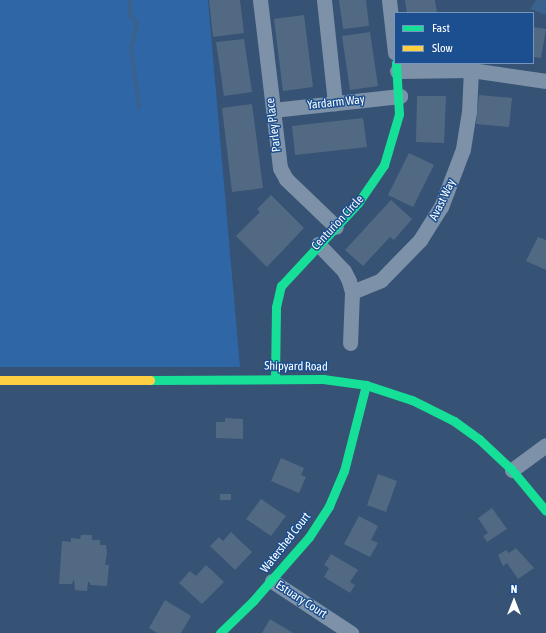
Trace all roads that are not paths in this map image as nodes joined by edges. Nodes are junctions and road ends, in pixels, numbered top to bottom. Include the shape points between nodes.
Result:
1 (260, 0) edge
2 (324, 0) edge
3 (389, 0) edge
4 (394, 44) edge
5 (397, 67) edge
6 (471, 70) junction
7 (546, 81) edge
8 (400, 96) junction
9 (336, 103) junction
10 (273, 110) junction
11 (336, 227) junction
12 (318, 244) junction
13 (352, 292) junction
14 (350, 343) dead end
15 (275, 379) junction
16 (0, 380) edge
17 (366, 385) junction
18 (546, 445) edge
19 (512, 470) junction
20 (546, 512) edge
21 (272, 581) junction
22 (220, 633) edge
23 (351, 633) edge

1 - 10 street, Parley Place
2 - 9 street
3 - 4 street
5 - 6 street
5 - 8 street, Centurion Circle
6 - 7 street
6 - 13 street, Avast Way via 469,112 463,149 442,207 420,240 381,280
8 - 9 street, Yardarm Way
8 - 11 street, Centurion Circle via 396,130 384,165 368,191
9 - 10 street, Yardarm Way
10 - 11 street, Parley Place via 278,161 283,174
11 - 12 street, Centurion Circle
12 - 13 street via 344,271
12 - 15 street, Centurion Circle via 288,276 277,296
13 - 14 street
15 - 16 street, Shipyard Road
15 - 17 street, Shipyard Road via 323,379
17 - 19 street, Shipyard Road via 434,410 478,439
17 - 21 street, Watershed Court via 344,471 329,506 309,537
18 - 19 street
19 - 20 street, Shipyard Road
21 - 22 street, Watershed Court
21 - 23 street, Estuary Court

